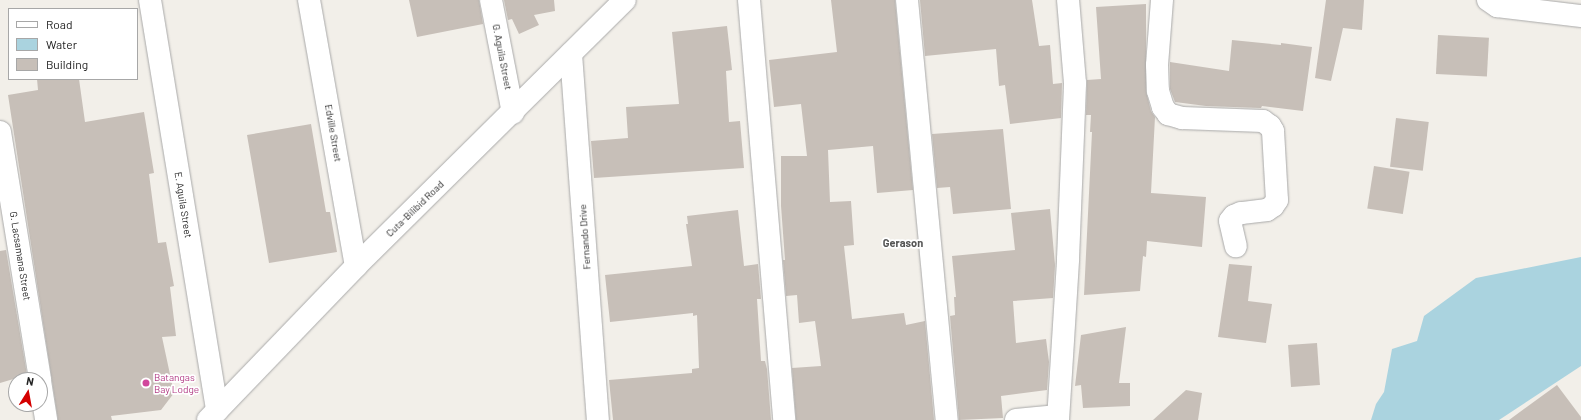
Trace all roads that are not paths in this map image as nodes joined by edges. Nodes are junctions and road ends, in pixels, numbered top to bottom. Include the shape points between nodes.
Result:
1 (150, 0) edge
2 (309, 0) edge
3 (491, 0) edge
4 (625, 0) edge
5 (749, 0) edge
6 (907, 0) edge
7 (1068, 0) edge
8 (1162, 0) edge
9 (1488, 0) edge
10 (1581, 16) edge
11 (572, 54) junction
12 (513, 113) junction
13 (0, 132) edge
14 (1236, 246) dead end
15 (356, 266) junction
16 (39, 372) edge
17 (212, 415) edge
18 (1058, 418) edge
19 (598, 420) edge
20 (784, 420) edge
21 (946, 420) edge
22 (1016, 420) edge

1 - 17 street, E. Aguila Street
2 - 15 street, Edville Street
3 - 12 street, G. Aguila Street
4 - 11 street, Cuta-Bilibid Road
5 - 20 street
6 - 21 street
7 - 18 street via 1075,83
8 - 14 street via 1157,64 1158,91 1168,114 1182,118 1263,121 1273,131 1277,200 1266,210 1234,216 1230,221
9 - 10 street via 1497,6
11 - 12 street, Cuta-Bilibid Road
11 - 19 street, Fernando Drive
12 - 15 street, Cuta-Bilibid Road
13 - 16 street, G. Lacsamana Street
15 - 17 street, Cuta-Bilibid Road
18 - 22 street

